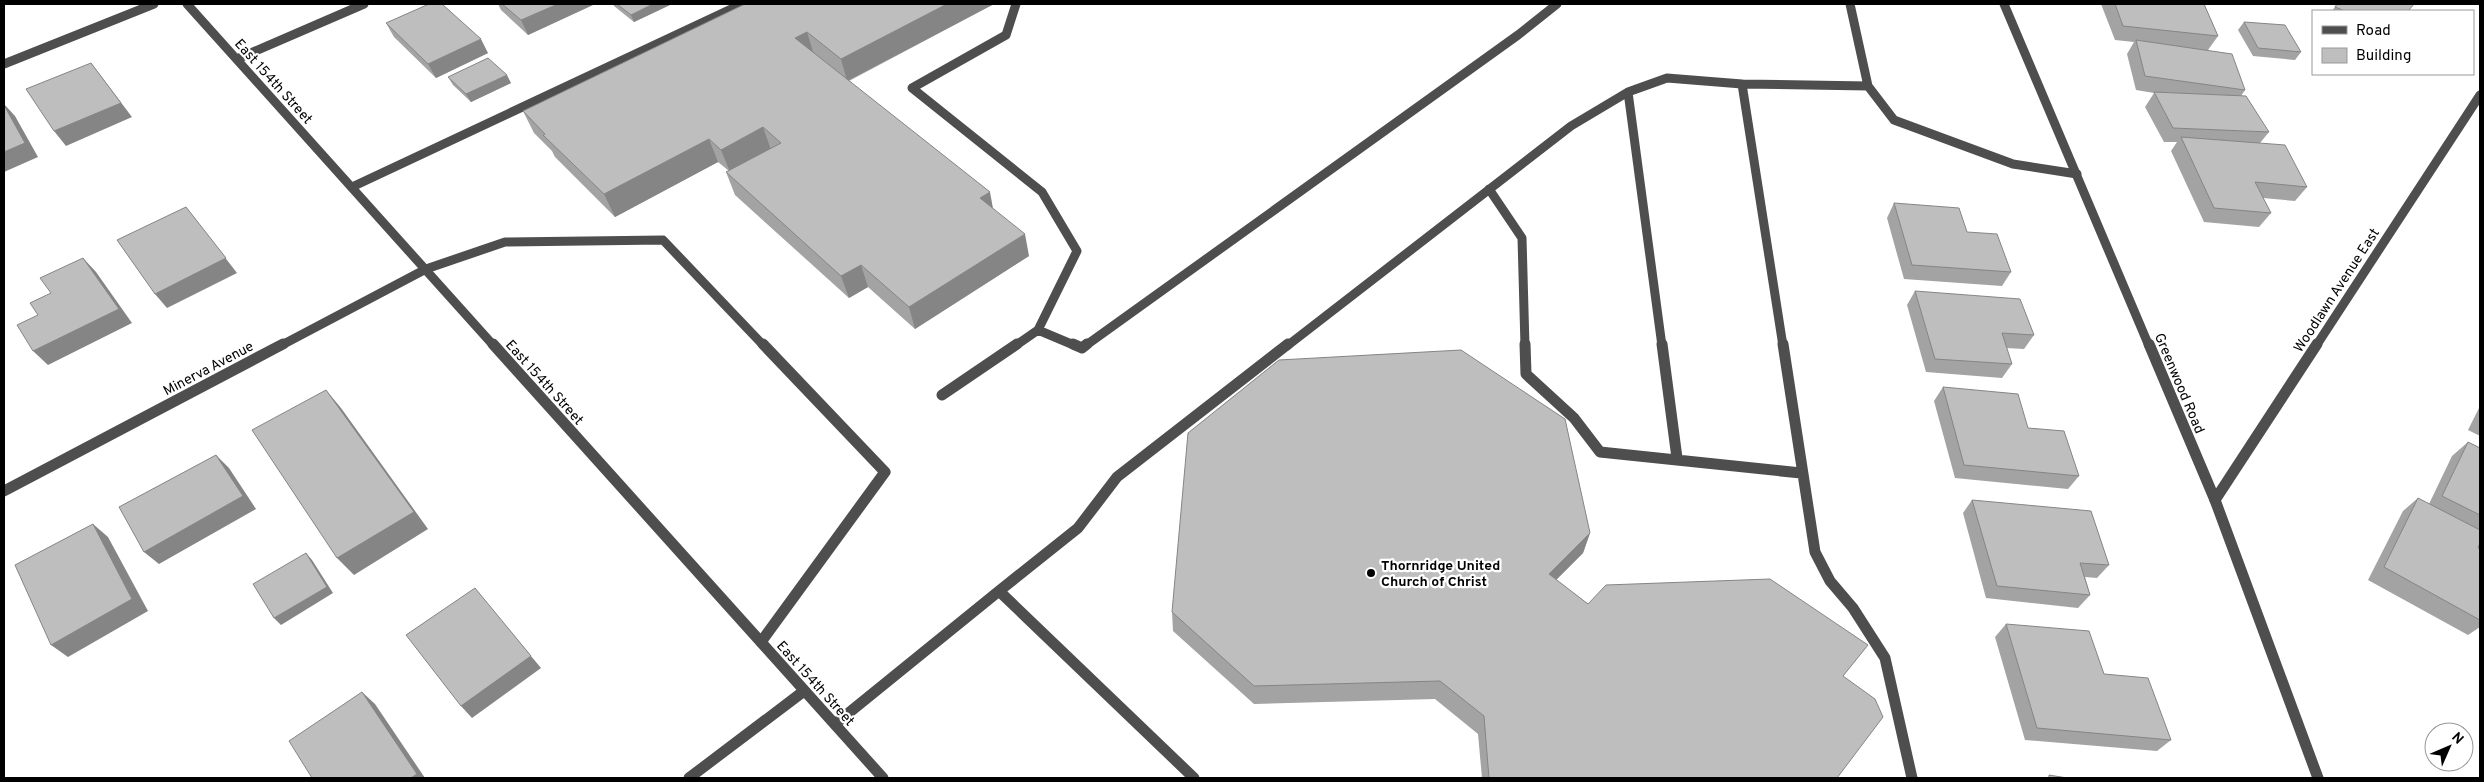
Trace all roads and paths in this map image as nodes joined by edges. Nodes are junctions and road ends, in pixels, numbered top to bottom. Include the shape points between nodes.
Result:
1 (154, 4) edge
2 (187, 4) edge
3 (364, 4) edge
4 (742, 4) edge
5 (1016, 4) edge
6 (1557, 4) edge
7 (1850, 4) edge
8 (2004, 4) edge
9 (237, 59) junction
10 (4, 64) edge
11 (1742, 84) junction
12 (1868, 86) junction
13 (1628, 92) junction
14 (2480, 95) edge
15 (2076, 174) junction
16 (352, 187) junction
17 (1490, 189) junction
18 (426, 269) junction
19 (1038, 330) junction
20 (942, 394) dead end
21 (1677, 458) junction
22 (1801, 473) junction
23 (4, 491) edge
24 (2215, 500) junction
25 (1000, 591) junction
26 (760, 642) junction
27 (804, 691) junction
28 (835, 724) junction
29 (689, 778) edge
30 (883, 778) edge
31 (1194, 778) edge
32 (1912, 778) edge
33 (2318, 778) edge

1 - 10 street
2 - 9 street, East 154th Street
3 - 9 street
4 - 16 street
5 - 19 street via 1006,35 912,88 1042,192 1077,252
6 - 19 street via 1082,348
7 - 12 street
8 - 15 street, Greenwood Road
9 - 16 street, East 154th Street
11 - 12 street
11 - 13 street via 1667,78
11 - 22 street
12 - 15 street via 1894,120 2013,164
13 - 17 street via 1571,126
13 - 21 street
14 - 24 street, Woodlawn Avenue East
15 - 24 street, Greenwood Road
16 - 18 street, East 154th Street
17 - 21 street via 1522,238 1526,374 1574,418 1600,452
17 - 25 street via 1117,477 1078,528
18 - 23 street, Minerva Avenue
18 - 26 street, East 154th Street
18 - 26 street, Minerva Avenue via 505,242 663,240 885,472
19 - 20 street
21 - 22 street
22 - 32 street via 1815,552 1830,581 1885,658
24 - 33 street, Greenwood Road
25 - 28 street
25 - 31 street
26 - 27 street, East 154th Street
27 - 28 street, East 154th Street
27 - 29 street
28 - 30 street, East 154th Street

